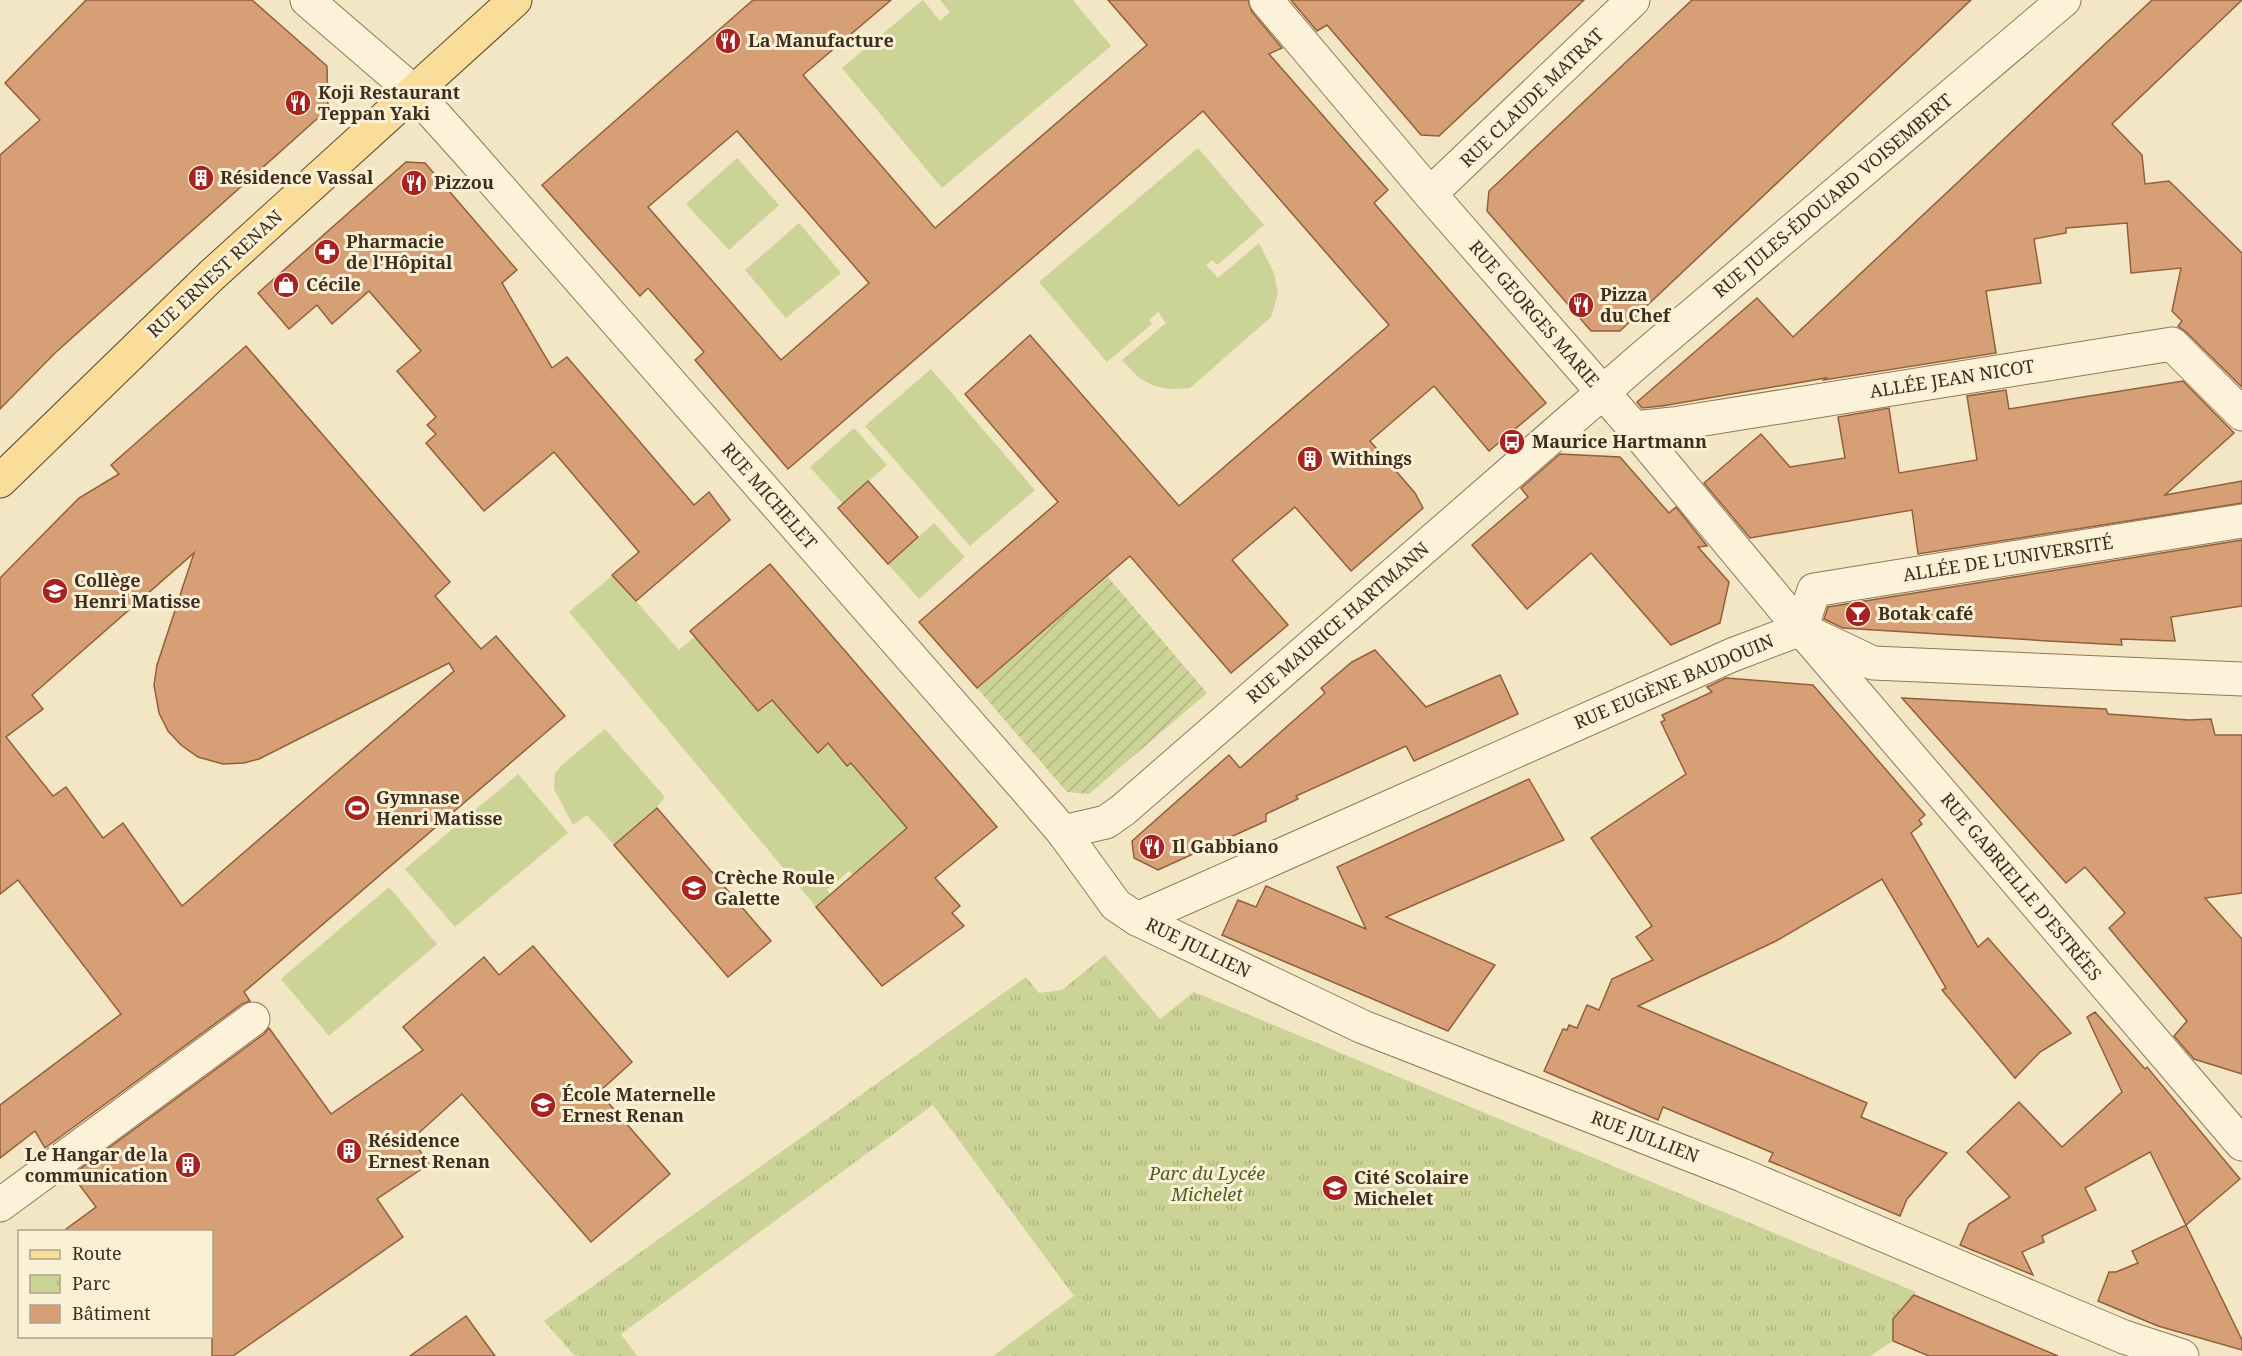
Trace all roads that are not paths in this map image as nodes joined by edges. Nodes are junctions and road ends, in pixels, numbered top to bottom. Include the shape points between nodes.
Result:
1 (307, 0) edge
2 (515, 0) edge
3 (1266, 0) edge
4 (1633, 0) edge
5 (2064, 0) edge
6 (415, 93) junction
7 (1430, 194) junction
8 (1602, 393) junction
9 (2242, 414) edge
10 (1634, 428) junction
11 (0, 481) edge
12 (2242, 521) edge
13 (1801, 629) junction
14 (2242, 679) edge
15 (1063, 832) junction
16 (1127, 912) junction
17 (253, 1018) dead end
18 (2237, 1132) edge
19 (0, 1204) edge
20 (2182, 1356) edge

1 - 6 street, RUE MICHELET
2 - 6 main road, RUE ERNEST RENAN
3 - 7 street, RUE GEORGES MARIE
4 - 7 street, RUE CLAUDE MATRAT
5 - 8 street, RUE JULES-ÉDOUARD VOISEMBERT
6 - 11 main road, RUE ERNEST RENAN via 212,275
6 - 15 street, RUE MICHELET
7 - 8 street, RUE GEORGES MARIE
8 - 10 street, RUE GEORGES MARIE
8 - 15 street, RUE MAURICE HARTMANN via 1123,810 1106,822
9 - 10 street, ALLÉE JEAN NICOT via 2172,344
10 - 13 street, RUE GEORGES MARIE
12 - 13 street, ALLÉE DE L'UNIVERSITÉ via 1814,590
13 - 14 street via 1873,663
13 - 16 street, RUE EUGÈNE BAUDOUIN
13 - 18 street, RUE GABRIELLE D'ESTRÉES
15 - 16 street, RUE MICHELET
16 - 20 street, RUE JULLIEN via 1363,1028 1742,1175 2124,1337
17 - 19 street

